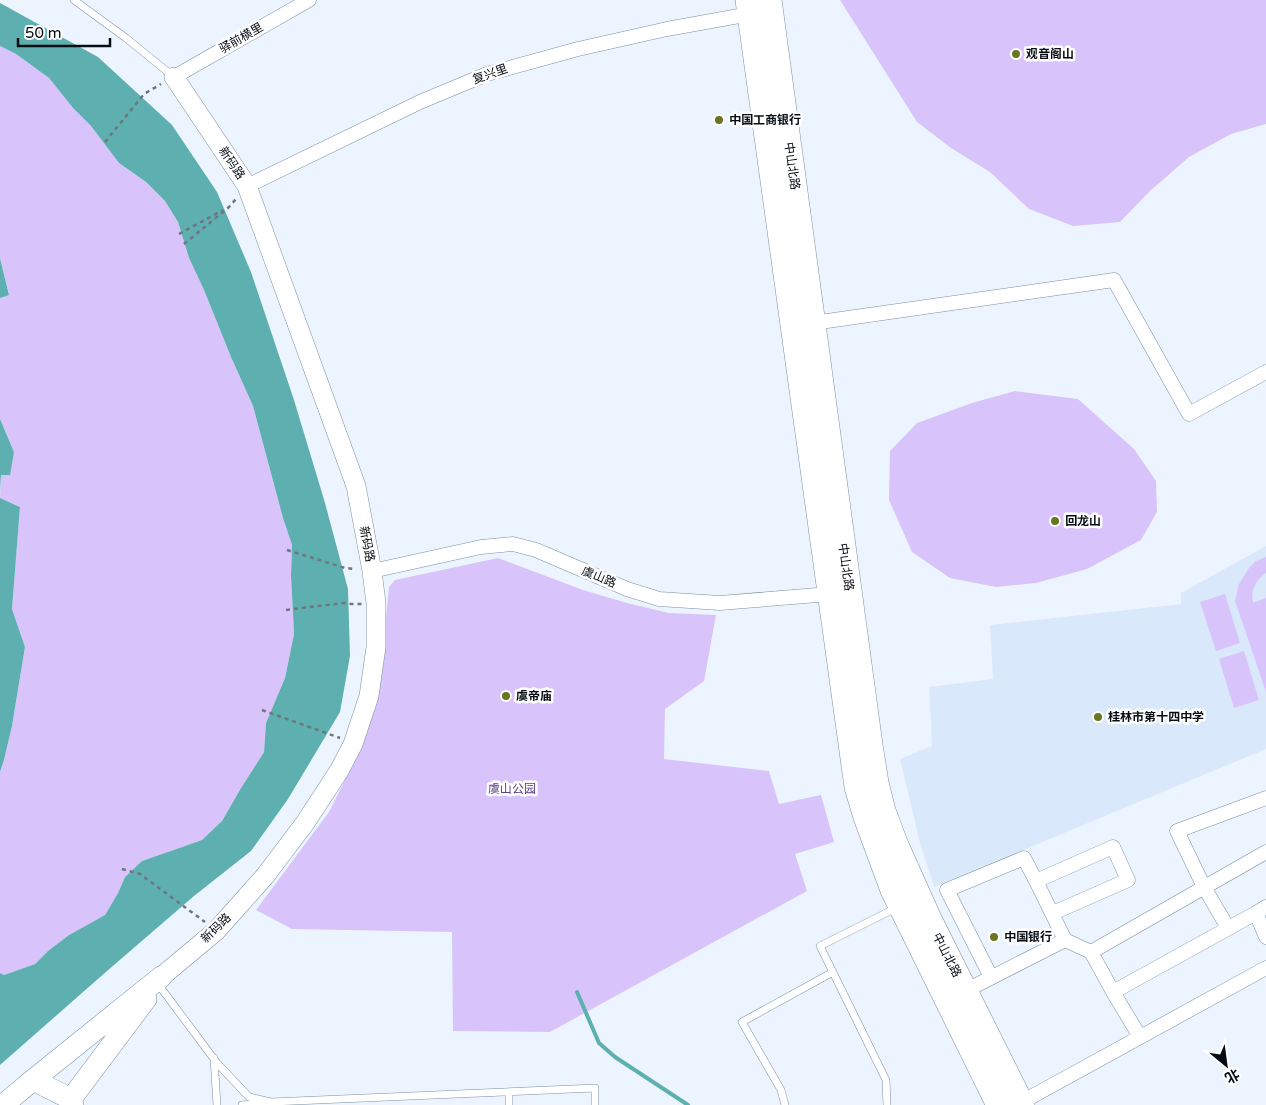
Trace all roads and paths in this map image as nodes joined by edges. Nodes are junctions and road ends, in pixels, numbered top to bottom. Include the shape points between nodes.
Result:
1 (74, 0) edge
2 (309, 0) edge
3 (756, 5) edge
4 (174, 77) junction
5 (105, 142) dead end
6 (247, 186) junction
7 (179, 234) dead end
8 (184, 244) dead end
9 (813, 323) junction
10 (1266, 372) edge
11 (288, 550) dead end
12 (345, 568) dead end
13 (372, 571) junction
14 (830, 594) junction
15 (351, 604) dead end
16 (286, 610) dead end
17 (262, 710) dead end
18 (332, 734) dead end
19 (1266, 798) edge
20 (1266, 852) edge
21 (122, 869) dead end
22 (1036, 881) junction
23 (1204, 887) junction
24 (900, 906) junction
25 (1261, 910) edge
26 (1053, 913) junction
27 (1228, 928) junction
28 (216, 931) junction
29 (1266, 937) edge
30 (1065, 940) junction
31 (1091, 952) junction
32 (1266, 968) edge
33 (833, 972) junction
34 (991, 977) junction
35 (159, 981) junction
36 (965, 991) junction
37 (1113, 992) junction
38 (1140, 1037) junction
39 (214, 1058) junction
40 (33, 1080) junction
41 (509, 1092) junction
42 (72, 1102) edge
43 (271, 1102) junction
44 (351, 1102) edge
45 (1005, 1103) edge
46 (3, 1105) edge
47 (217, 1105) edge
48 (242, 1105) edge
49 (509, 1105) edge
50 (595, 1105) edge
51 (785, 1105) edge
52 (887, 1105) edge

1 - 4 lane
2 - 4 street, 驿前横里
3 - 6 street, 复兴里 via 487,74 420,102
3 - 9 highway, 中山北路
3 - 14 highway, 中山北路
4 - 5 path via 144,94
4 - 6 street, 新码路
6 - 13 street, 新码路 via 356,486
7 - 8 path via 229,207
9 - 10 street via 1114,280 1189,414
9 - 36 highway, 中山北路 via 876,783 895,842
11 - 12 path
13 - 14 street, 虞山路 via 480,547 513,544 659,599 720,603
13 - 28 street, 新码路 via 376,647 369,696 353,744 305,823 265,876
14 - 24 highway, 中山北路 via 858,786 866,817
15 - 16 path
17 - 18 path
19 - 23 street via 1177,831
20 - 23 street
21 - 28 path via 140,874
22 - 26 street
22 - 26 street via 1113,847 1128,880
22 - 34 street via 1024,858 947,890
23 - 27 street
23 - 31 street
24 - 33 lane via 820,946
24 - 45 highway, 中山北路
25 - 27 street
25 - 29 street
26 - 30 street
27 - 37 street
28 - 35 street, 新码路
30 - 31 street
30 - 34 street
31 - 37 street
32 - 38 street
33 - 51 lane via 742,1022 781,1090
33 - 52 lane via 886,1080
34 - 36 street
35 - 39 lane
35 - 40 main road
35 - 42 main road
36 - 45 highway, 中山北路
37 - 38 street
38 - 45 street
39 - 43 lane via 249,1097
39 - 47 lane
40 - 42 main road
40 - 46 main road
41 - 44 lane
41 - 49 lane
41 - 50 lane via 595,1088
43 - 44 lane
43 - 48 lane

